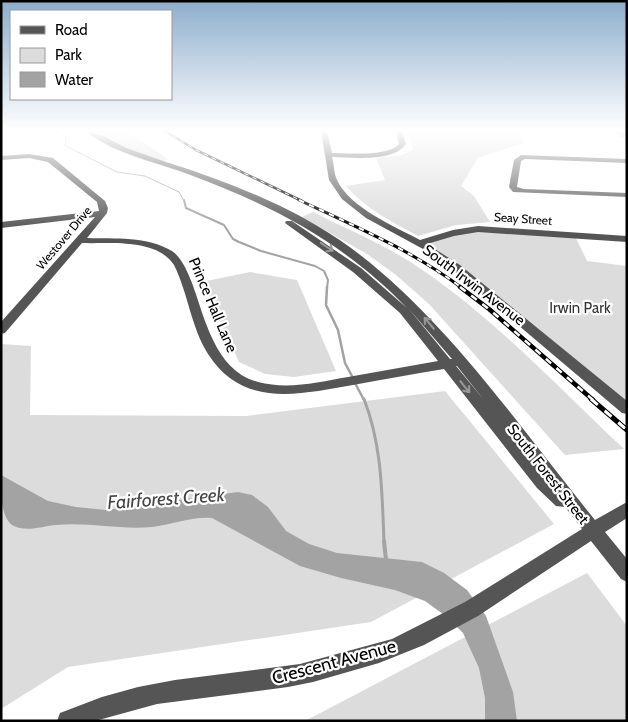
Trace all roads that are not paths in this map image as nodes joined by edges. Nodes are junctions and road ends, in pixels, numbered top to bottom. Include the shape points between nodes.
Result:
1 (56, 165) edge
2 (152, 165) edge
3 (167, 165) edge
4 (331, 165) edge
5 (517, 165) edge
6 (627, 195) edge
7 (103, 213) junction
8 (1, 225) edge
9 (627, 239) edge
10 (80, 240) junction
11 (419, 243) junction
12 (1, 330) edge
13 (454, 363) junction
14 (627, 409) edge
15 (627, 509) edge
16 (593, 531) junction
17 (627, 573) edge
18 (68, 721) edge

1 - 7 street, Westover Drive via 101,201
2 -> 13 street, South Forest Street via 247,202 312,238 357,270 404,311
13 -> 3 street, South Forest Street via 403,295 360,259 325,235 267,204
4 - 11 street, South Irwin Avenue via 336,188 345,197 369,216
5 - 6 street via 513,186 516,190
7 - 8 street
7 - 10 street, Westover Drive
9 - 11 street, Seay Street via 478,229
10 - 12 street, Westover Drive
10 - 13 street, Prince Hall Lane via 141,244 175,258 215,357 238,379 254,386 278,390 303,389
11 - 14 street, South Irwin Avenue via 440,255
13 - 16 street, South Forest Street
15 - 16 street, Crescent Avenue
16 - 17 street
16 - 18 street, Crescent Avenue via 416,639 310,672 107,705

